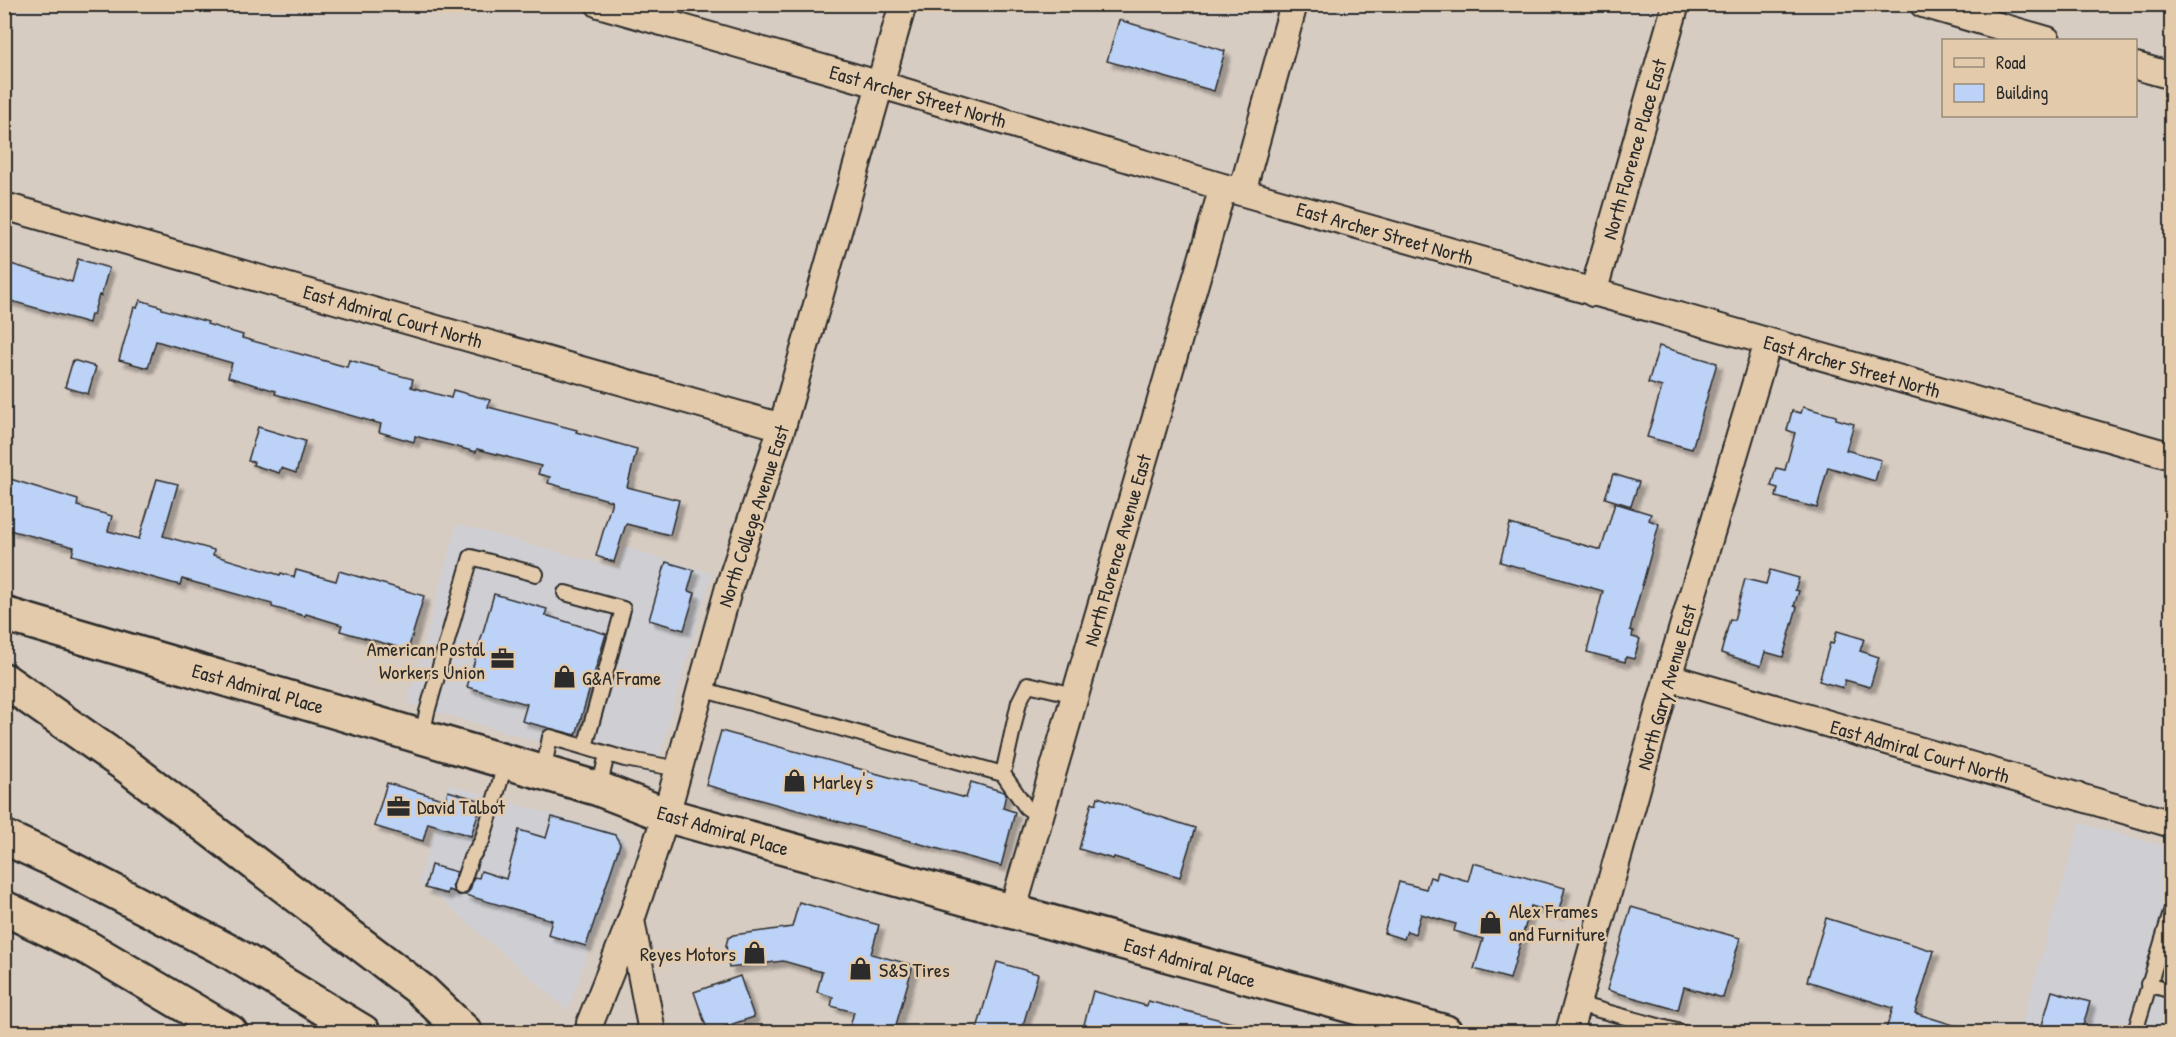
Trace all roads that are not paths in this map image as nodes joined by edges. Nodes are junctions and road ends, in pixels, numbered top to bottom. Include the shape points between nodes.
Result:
1 (599, 4) edge
2 (903, 4) edge
3 (1294, 4) edge
4 (1676, 4) edge
5 (1923, 4) edge
6 (2045, 39) edge
7 (2137, 66) edge
8 (2172, 76) edge
9 (880, 85) junction
10 (1232, 190) junction
11 (4, 206) edge
12 (1593, 293) junction
13 (1768, 342) junction
14 (782, 427) junction
15 (2172, 456) edge
16 (536, 574) dead end
17 (565, 593) dead end
18 (4, 614) edge
19 (1668, 677) junction
20 (4, 680) edge
21 (701, 688) junction
22 (1075, 695) junction
23 (422, 738) junction
24 (585, 747) junction
25 (607, 754) junction
26 (506, 762) junction
27 (679, 769) junction
28 (543, 773) junction
29 (1003, 774) junction
30 (599, 789) junction
31 (666, 815) junction
32 (1040, 816) junction
33 (2172, 824) edge
34 (4, 837) edge
35 (461, 887) dead end
36 (4, 908) edge
37 (2172, 909) edge
38 (1012, 912) junction
39 (631, 920) junction
40 (2169, 929) edge
41 (2148, 984) junction
42 (2172, 991) edge
43 (1577, 1005) junction
44 (590, 1023) dead end
45 (230, 1032) edge
46 (363, 1032) edge
47 (465, 1032) edge
48 (652, 1032) edge
49 (1445, 1032) edge
50 (1569, 1032) edge
51 (1680, 1032) edge
52 (2135, 1032) edge

1 - 9 street, East Archer Street North
2 - 9 street, North College Avenue East
3 - 10 street, North Florence Avenue East
4 - 12 street, North Florence Place East
5 - 6 street
7 - 8 street
9 - 10 street, East Archer Street North
9 - 14 street, North College Avenue East
10 - 12 street, East Archer Street North
10 - 22 street, North Florence Avenue East
11 - 14 street, East Admiral Court North
12 - 13 street, East Archer Street North
13 - 15 street, East Archer Street North
13 - 19 street, North Gary Avenue East
14 - 21 street, North College Avenue East via 729,587
16 - 23 lane via 471,557
17 - 24 lane via 623,609
18 - 23 main road, East Admiral Place
19 - 33 street, East Admiral Court North
19 - 43 street, North Gary Avenue East
20 - 47 main road via 127,766 421,990
21 - 27 street, North College Avenue East
21 - 29 lane
22 - 29 lane via 1028,684 1019,702
22 - 32 street, North Florence Avenue East
23 - 26 main road, East Admiral Place
24 - 25 lane
24 - 28 lane via 550,737
25 - 27 lane
25 - 30 lane
26 - 28 main road, East Admiral Place
26 - 35 lane via 482,842 471,858
27 - 31 street, North College Avenue East
28 - 30 main road, East Admiral Place
29 - 32 lane via 1026,807
30 - 31 main road, East Admiral Place
31 - 38 main road, East Admiral Place
31 - 39 street, North College Avenue East
32 - 38 street, North Florence Avenue East
34 - 46 main road via 232,953
36 - 45 main road via 87,948
37 - 40 lane
38 - 49 main road, East Admiral Place
39 - 44 street, North College Avenue East
39 - 48 street
40 - 41 lane
41 - 42 lane
41 - 52 lane
43 - 50 street, North Gary Avenue East
43 - 51 lane

